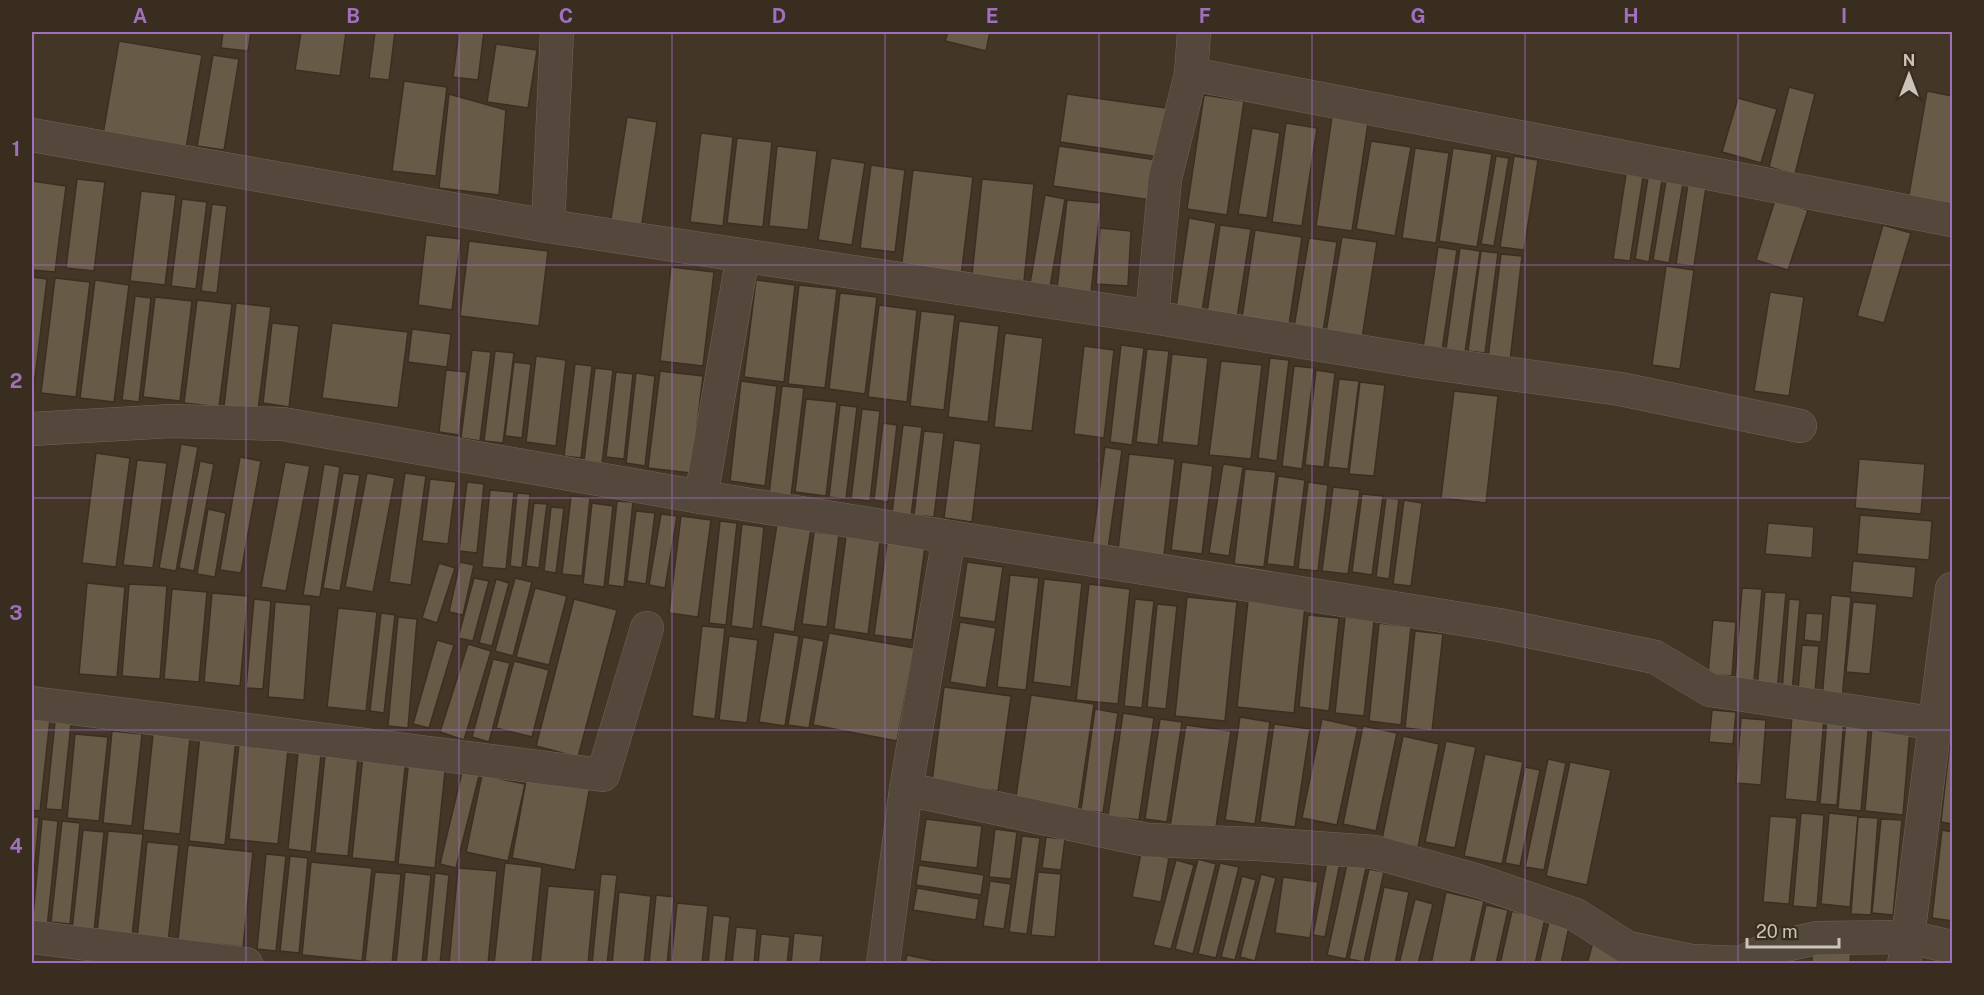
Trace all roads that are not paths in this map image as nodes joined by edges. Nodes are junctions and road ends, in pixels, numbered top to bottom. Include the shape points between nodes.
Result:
1 (557, 32) edge
2 (1194, 32) edge
3 (1191, 74) junction
4 (32, 135) edge
5 (1953, 220) edge
6 (548, 226) junction
7 (743, 255) junction
8 (1152, 317) junction
9 (1800, 426) dead end
10 (32, 429) edge
11 (701, 497) junction
12 (949, 537) junction
13 (1953, 589) edge
14 (647, 628) dead end
15 (32, 702) edge
16 (1944, 724) edge
17 (906, 789) junction
18 (32, 937) edge
19 (1953, 947) edge
20 (1906, 950) edge
21 (246, 963) edge
22 (884, 963) edge

1 - 6 street
2 - 3 street
3 - 5 street
3 - 8 street via 1165,179
4 - 6 street
6 - 7 street
7 - 8 street
7 - 11 street
8 - 9 street via 1418,361 1620,389
10 - 11 street via 171,422 282,424
11 - 12 street
12 - 16 street via 1499,625 1655,657 1710,690
12 - 17 street
13 - 16 street
14 - 15 street via 603,775
16 - 20 street
17 - 20 street via 1147,840 1374,852 1478,881 1576,915 1628,948 1691,961 1742,963 1767,949 1817,938
17 - 22 street
18 - 21 street
19 - 20 street

